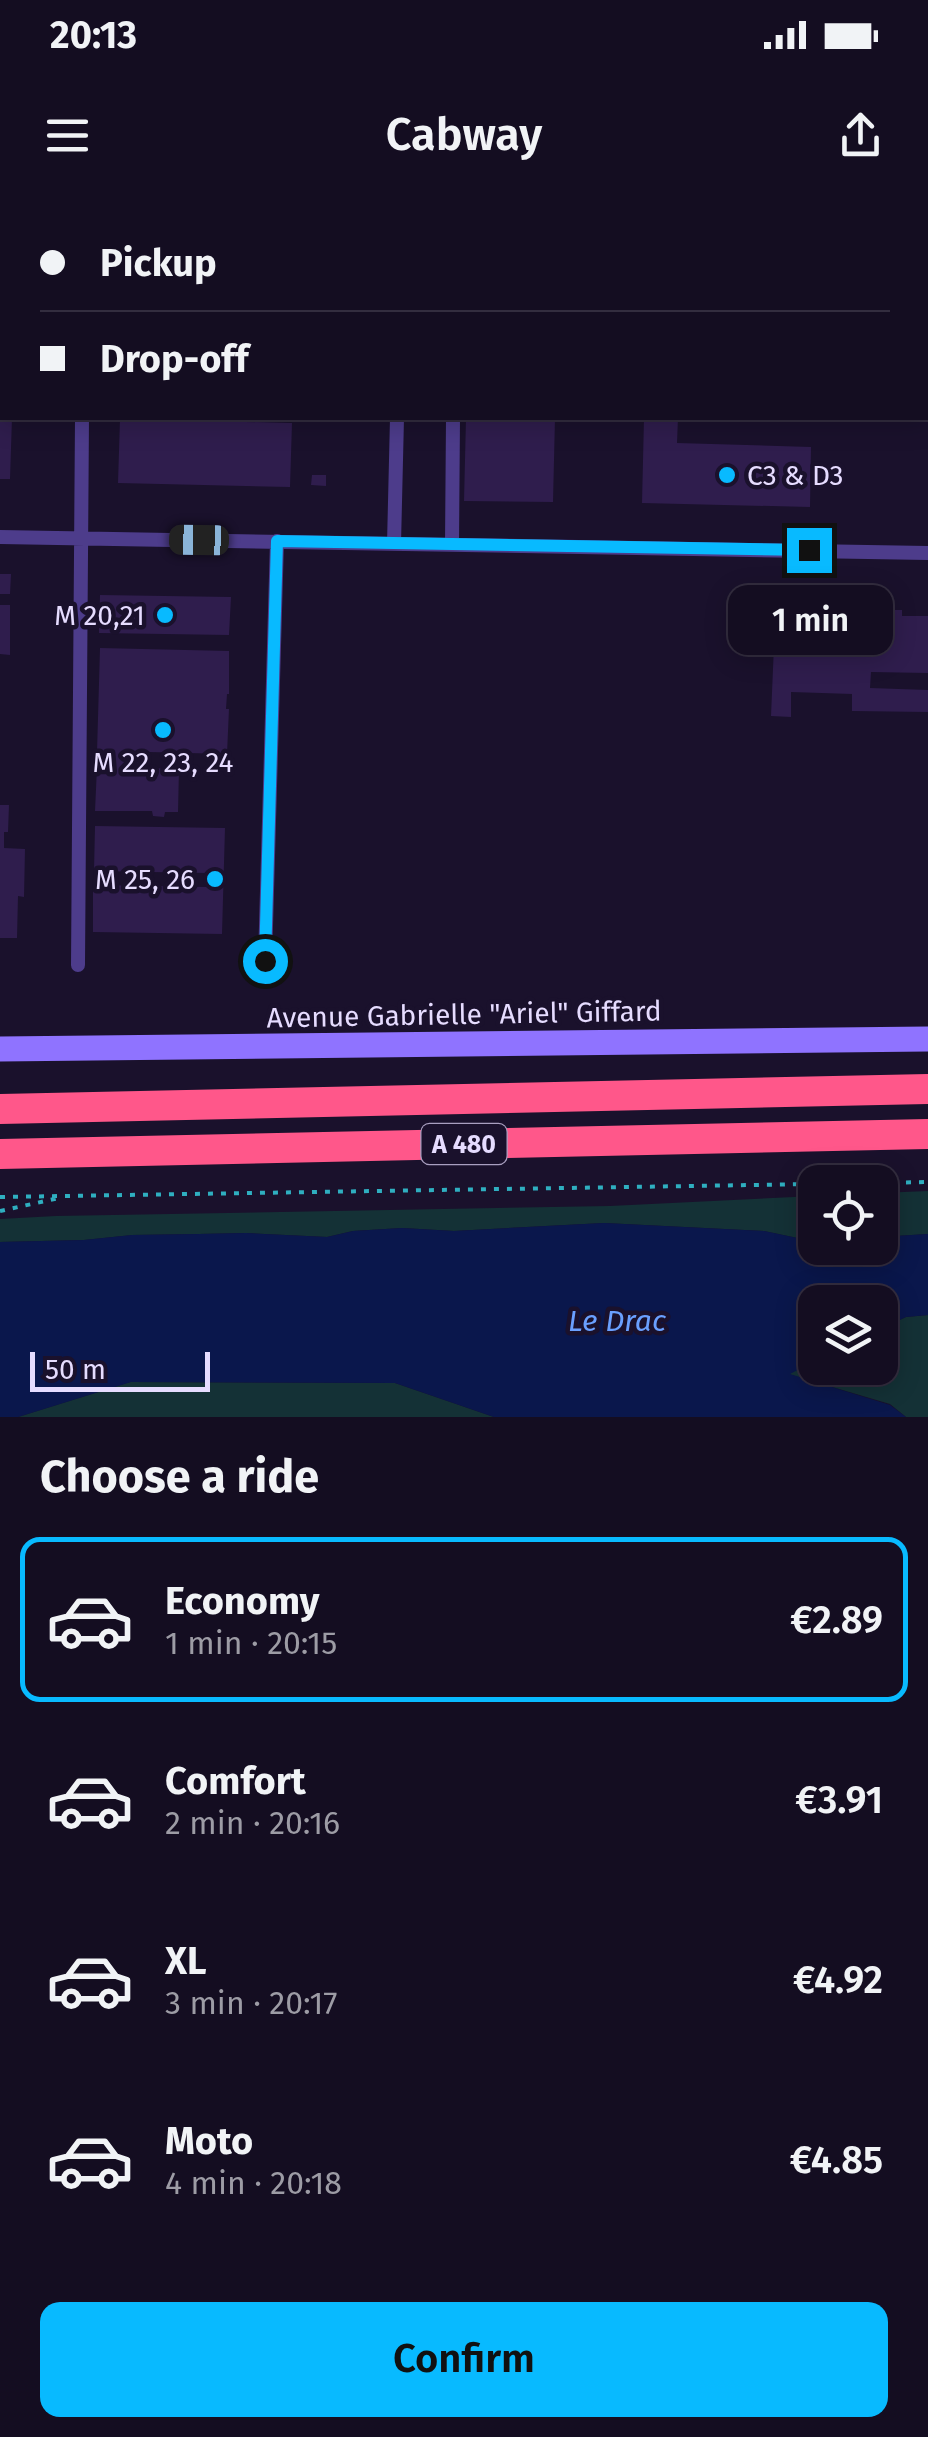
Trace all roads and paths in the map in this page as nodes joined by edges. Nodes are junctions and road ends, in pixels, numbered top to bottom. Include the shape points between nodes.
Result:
1 (82, 420) edge
2 (397, 420) edge
3 (453, 420) edge
4 (0, 537) edge
5 (82, 538) junction
6 (277, 541) junction
7 (394, 544) junction
8 (452, 544) junction
9 (928, 553) edge
10 (265, 961) dead end
11 (78, 965) dead end
12 (928, 1040) edge
13 (0, 1049) edge
14 (928, 1089) edge
15 (0, 1109) edge
16 (928, 1134) edge
17 (0, 1154) edge
18 (928, 1182) edge
19 (898, 1183) edge
20 (798, 1184) edge
21 (70, 1196) junction
22 (0, 1197) edge
23 (0, 1210) edge

1 - 5 lane
2 - 7 lane
3 - 8 lane
4 - 5 lane
5 - 6 lane
5 - 11 lane
6 - 7 lane
6 - 10 lane
7 - 8 lane
8 - 9 lane
12 - 13 street, Avenue Gabrielle "Ariel" Giffard
14 - 15 highway, A 480
16 - 17 highway, A 480
18 - 19 path
20 - 21 path
21 - 22 path
21 - 23 path

